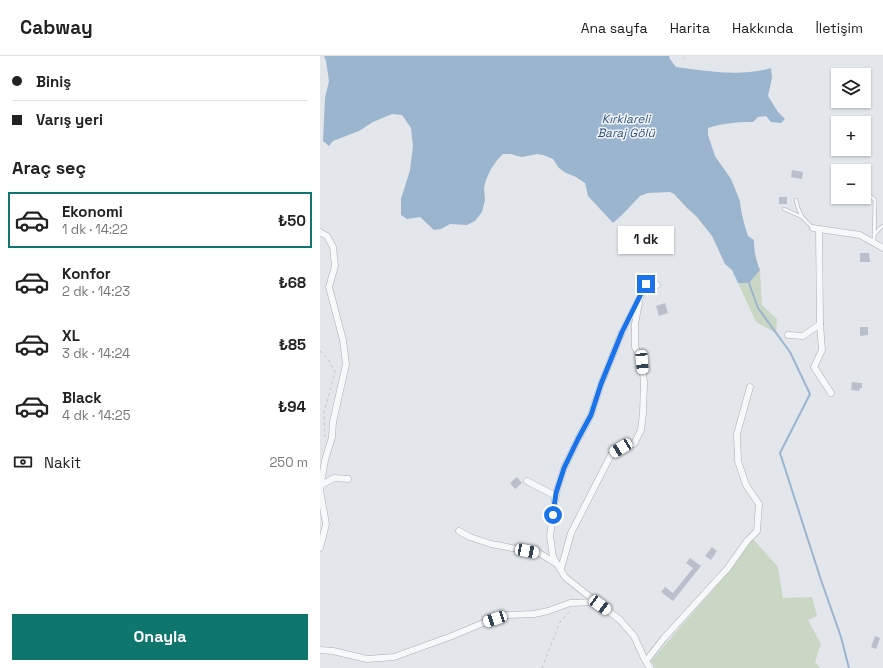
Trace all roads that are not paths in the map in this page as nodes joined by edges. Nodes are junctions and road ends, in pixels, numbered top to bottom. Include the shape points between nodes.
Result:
1 (871, 197) edge
2 (796, 200) dead end
3 (784, 209) dead end
4 (802, 217) junction
5 (883, 226) edge
6 (816, 228) junction
7 (320, 232) edge
8 (874, 235) junction
9 (874, 243) junction
10 (883, 248) edge
11 (657, 285) dead end
12 (641, 294) junction
13 (820, 324) junction
14 (788, 335) dead end
15 (750, 387) dead end
16 (831, 393) dead end
17 (348, 479) dead end
18 (526, 481) dead end
19 (321, 485) junction
20 (556, 496) junction
21 (322, 512) edge
22 (459, 531) dead end
23 (320, 548) edge
24 (559, 567) junction
25 (597, 602) junction
26 (320, 650) edge
27 (646, 661) junction
28 (650, 668) edge

1 - 8 lane via 875,200
2 - 4 lane
3 - 4 lane
4 - 6 lane
5 - 8 lane
6 - 9 street via 860,235
6 - 13 street
7 - 19 street via 327,236 333,248 335,266 329,287 343,340 346,364
8 - 9 lane
9 - 10 street
11 - 12 street via 646,284
12 - 20 street via 622,332 591,415 564,468
12 - 24 street via 635,324 635,347 642,362 644,383 641,430 634,444 612,453 571,533
13 - 14 street via 803,336
13 - 16 street via 822,350 814,367
15 - 27 street via 737,434 738,461 746,485 759,504 758,531
17 - 19 street via 334,478
18 - 20 street
19 - 21 street
20 - 24 street via 550,536 553,557
21 - 23 street via 326,524
22 - 24 street via 491,544 539,553
24 - 25 street via 566,577
25 - 26 street via 570,603 534,614 507,615 394,657 367,658
25 - 27 street via 620,618 634,636
27 - 28 street

